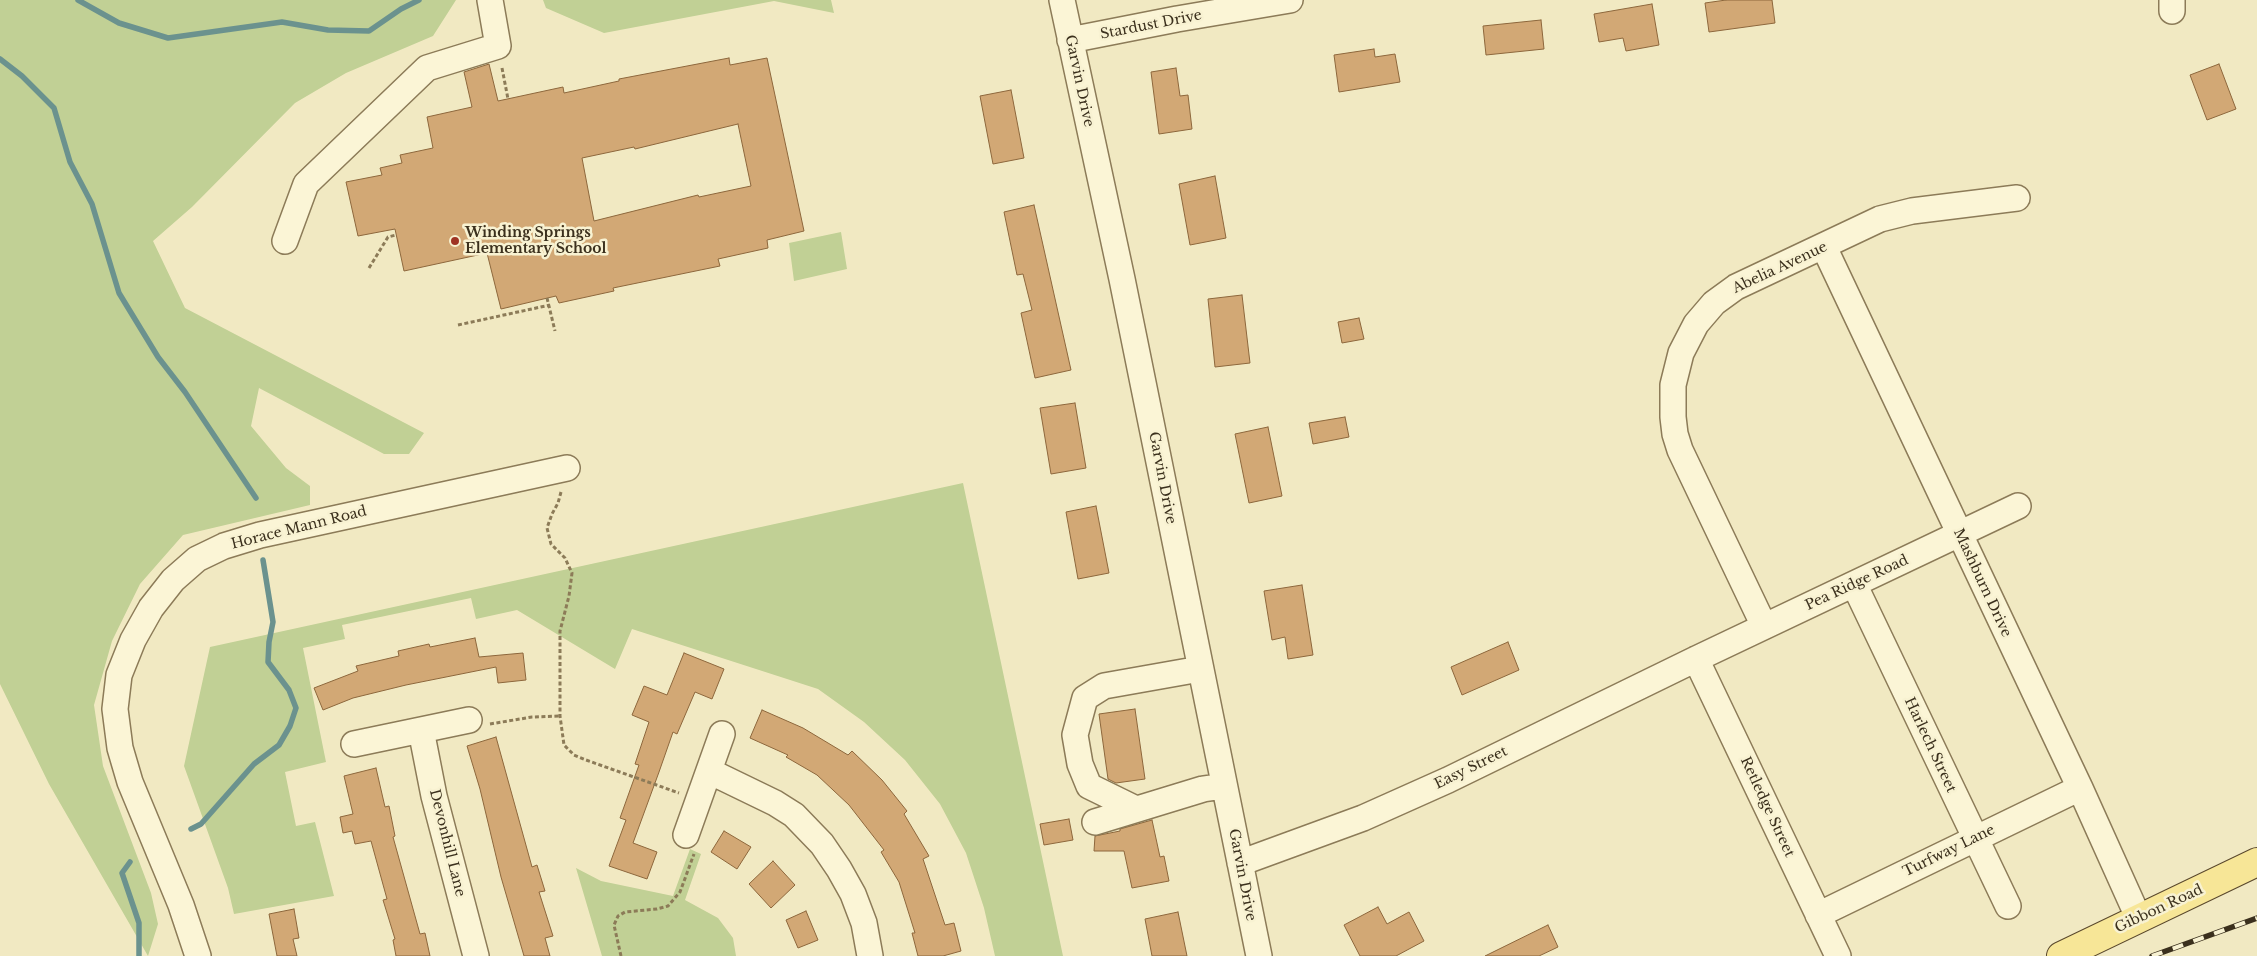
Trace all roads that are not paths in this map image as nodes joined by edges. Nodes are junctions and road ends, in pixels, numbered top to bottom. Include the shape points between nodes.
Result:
1 (490, 0) edge
2 (1062, 0) edge
3 (1290, 0) edge
4 (1070, 40) junction
5 (2017, 198) dead end
6 (285, 241) dead end
7 (1824, 247) junction
8 (563, 478) road end
9 (2018, 506) dead end
10 (1959, 535) junction
11 (1854, 584) junction
12 (1764, 626) junction
13 (1696, 659) junction
14 (1200, 669) junction
15 (476, 723) road end
16 (420, 730) junction
17 (722, 734) dead end
18 (354, 744) dead end
19 (709, 771) junction
20 (1224, 786) junction
21 (2080, 788) junction
22 (1136, 809) junction
23 (1095, 822) dead end
24 (1975, 838) junction
25 (691, 842) road end
26 (2257, 862) edge
27 (1240, 863) junction
28 (2008, 906) dead end
29 (1818, 915) junction
30 (2139, 919) junction
31 (198, 956) edge
32 (476, 956) edge
33 (870, 956) edge
34 (1259, 956) edge
35 (1838, 956) edge
36 (2061, 956) edge

1 - 6 street via 498,46 427,68 306,184
2 - 4 street, Garvin Drive
3 - 4 street, Stardust Drive
4 - 14 street, Garvin Drive via 1122,279
5 - 7 street, Abelia Avenue via 1896,215 1865,226
7 - 10 street, Mashburn Drive
7 - 12 street, Abelia Avenue via 1736,287 1714,303 1688,338 1673,385 1673,418 1680,450
8 - 31 street, Horace Mann Road via 260,535 224,546 197,559 173,580 151,608 119,675 115,709 120,748 130,782 181,905
9 - 10 street, Pea Ridge Road
10 - 11 street, Pea Ridge Road
10 - 21 street, Mashburn Drive
11 - 12 street, Pea Ridge Road
11 - 24 street, Harlech Street
12 - 13 street, Pea Ridge Road
13 - 27 street, Easy Street via 1448,780 1363,818
13 - 29 street, Retledge Street
14 - 20 street, Garvin Drive
14 - 22 street via 1104,686 1086,698 1075,735 1080,764 1089,786
15 - 16 street
16 - 18 street
16 - 32 street, Devonhill Lane
17 - 19 street
19 - 25 street
19 - 33 street via 775,802 794,815 822,844 853,894 864,923
20 - 22 street
20 - 27 street, Garvin Drive
21 - 24 street, Turfway Lane
21 - 30 street, Mashburn Drive
22 - 23 street
24 - 28 street, Harlech Street
24 - 29 street, Turfway Lane
26 - 30 main road, Gibbon Road
27 - 34 street, Garvin Drive
29 - 35 street, Retledge Street
30 - 36 main road, Gibbon Road

